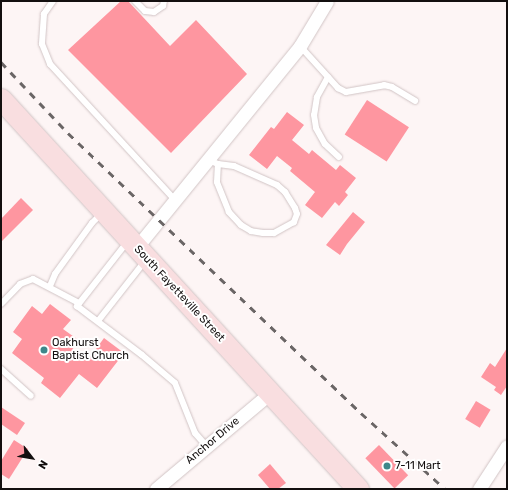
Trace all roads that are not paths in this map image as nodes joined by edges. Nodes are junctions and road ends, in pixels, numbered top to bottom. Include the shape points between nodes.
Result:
1 (53, 1) edge
2 (135, 1) edge
3 (164, 1) edge
4 (327, 1) edge
5 (300, 46) junction
6 (328, 77) junction
7 (1, 99) edge
8 (415, 101) dead end
9 (339, 157) dead end
10 (212, 162) junction
11 (174, 199) junction
12 (104, 212) junction
13 (137, 249) junction
14 (50, 286) junction
15 (79, 303) junction
16 (1, 304) edge
17 (98, 321) junction
18 (1, 369) edge
19 (270, 393) junction
20 (31, 396) dead end
21 (507, 446) edge
22 (207, 447) junction
23 (156, 489) edge
24 (358, 489) edge
25 (479, 489) edge

1 - 11 lane via 44,14 42,44 50,64
2 - 3 lane via 145,10 154,12 163,6
4 - 5 street
5 - 6 lane
5 - 10 street
6 - 8 lane via 338,88 346,92 384,85
6 - 9 lane via 317,97 314,115 316,128 325,144
7 - 12 main road, South Fayetteville Street
10 - 10 lane via 234,166 277,185 295,208 297,214 294,222 274,233 251,231 241,225 229,212
10 - 11 street
11 - 13 street
12 - 13 main road, South Fayetteville Street
12 - 14 lane via 87,229 55,274
13 - 15 lane
13 - 17 lane
13 - 19 main road, South Fayetteville Street
14 - 15 lane
14 - 16 lane via 33,279 20,284
15 - 17 lane via 77,306
17 - 22 lane via 175,383 195,433
18 - 20 lane
19 - 22 street, Anchor Drive
19 - 24 main road, South Fayetteville Street
21 - 25 street
22 - 23 street, Anchor Drive

